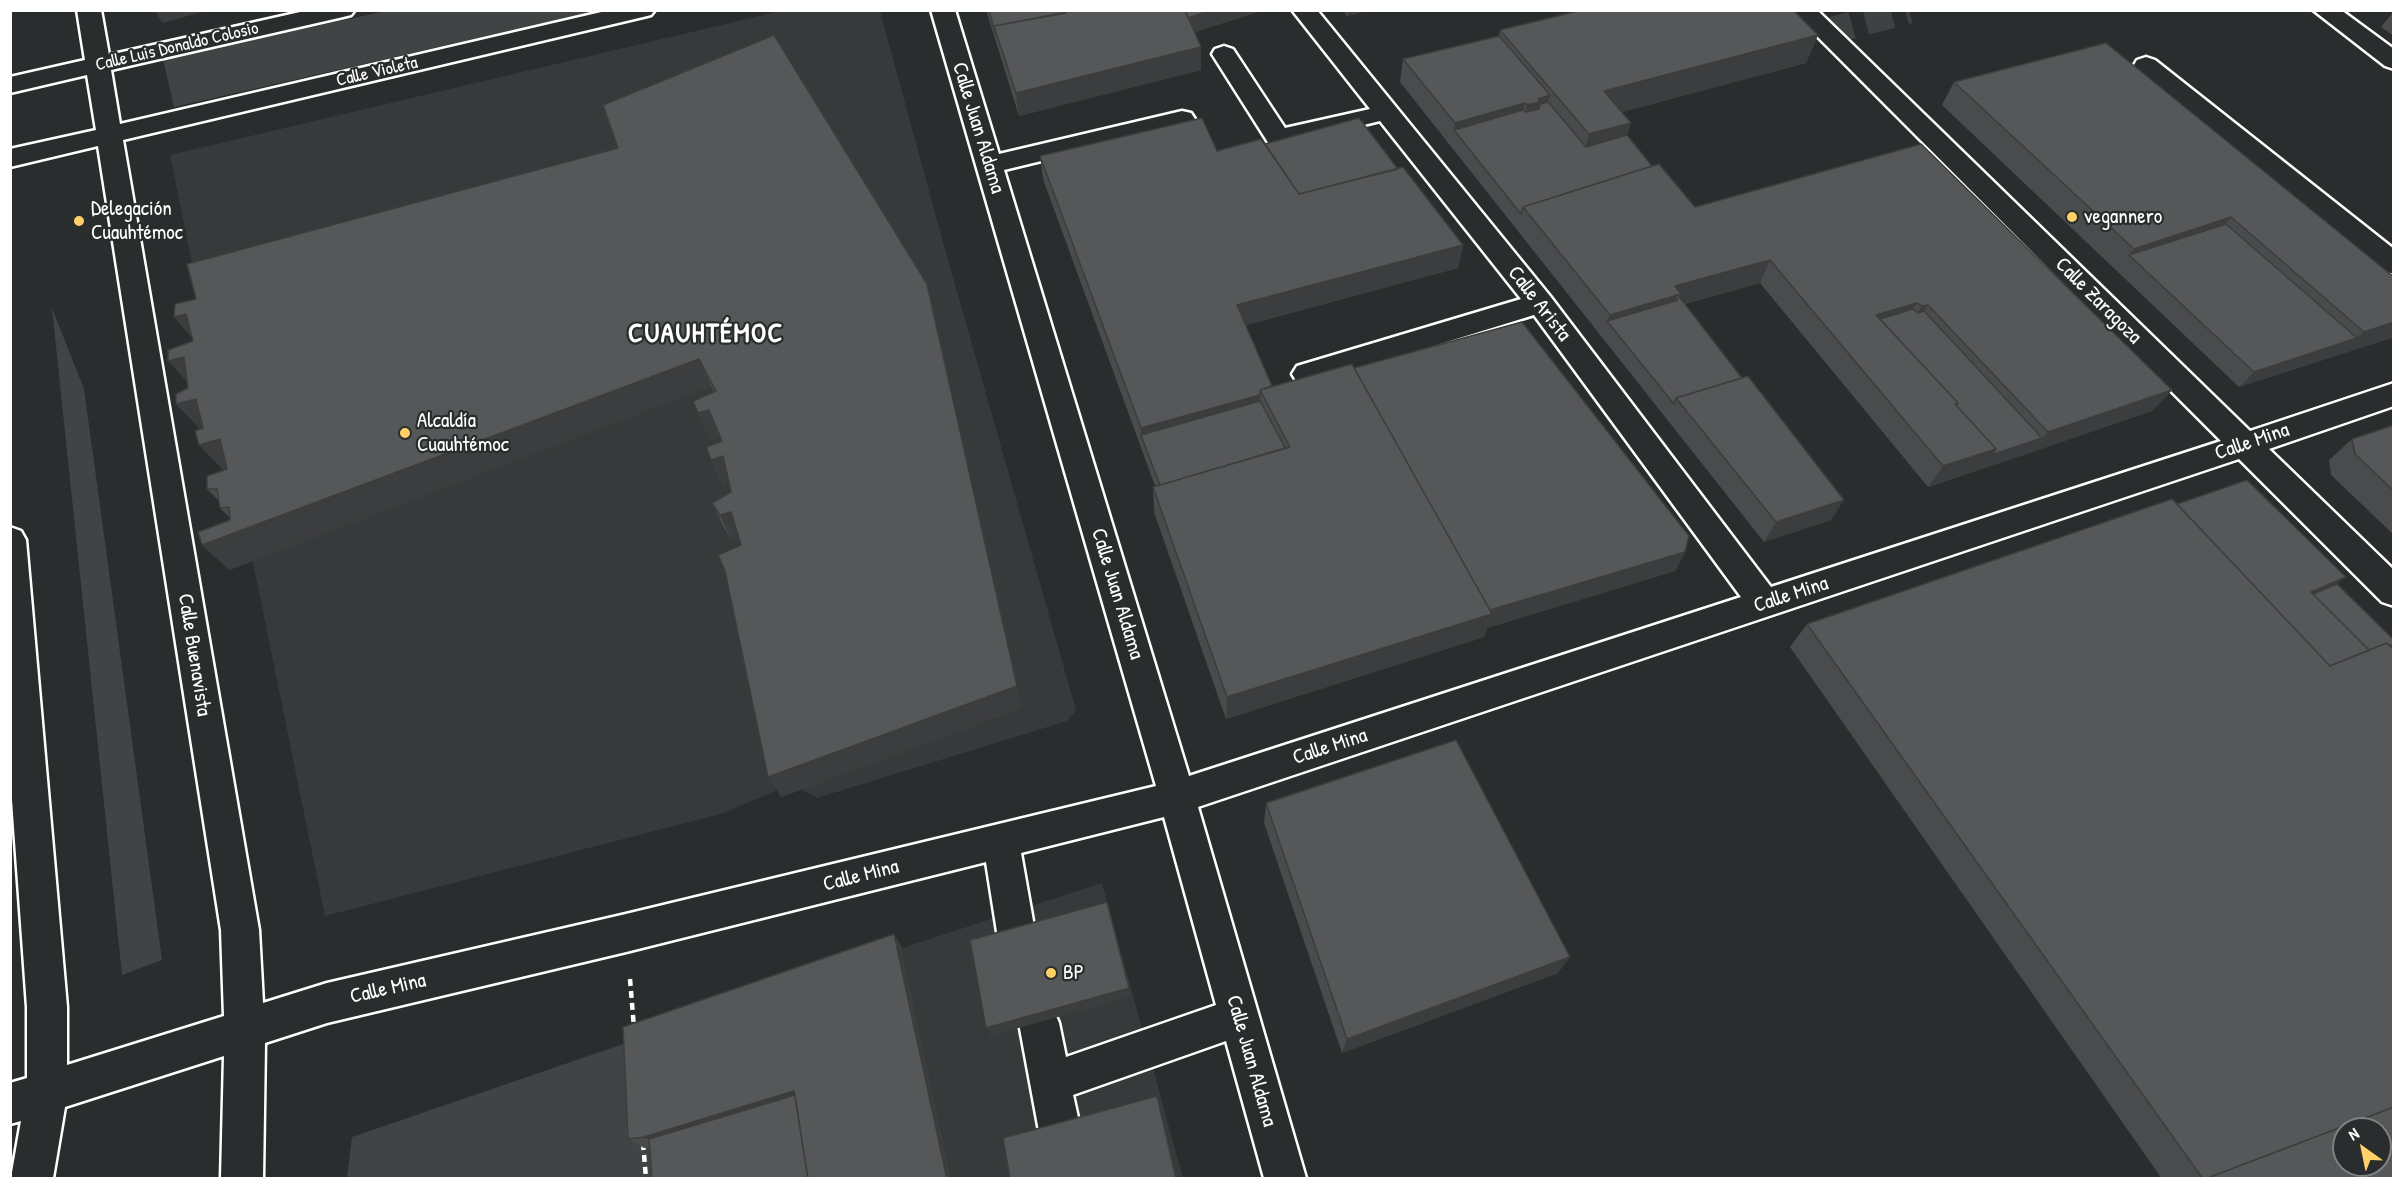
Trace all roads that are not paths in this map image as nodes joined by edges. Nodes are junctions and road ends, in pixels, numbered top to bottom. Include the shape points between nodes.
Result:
1 (90, 10) edge
2 (343, 10) edge
3 (643, 10) edge
4 (943, 10) edge
5 (1304, 10) edge
6 (1803, 10) edge
7 (2325, 10) edge
8 (1224, 54) dead end
9 (2394, 61) edge
10 (98, 65) junction
11 (2146, 65) dead end
12 (10, 85) edge
13 (1386, 113) junction
14 (1182, 119) dead end
15 (110, 134) junction
16 (10, 158) edge
17 (989, 165) junction
18 (2394, 264) edge
19 (1540, 303) junction
20 (1306, 374) edge
21 (2394, 394) edge
22 (2245, 445) junction
23 (10, 540) edge
24 (2394, 592) edge
25 (1765, 604) junction
26 (1178, 797) junction
27 (1001, 842) junction
28 (1017, 938) edge
29 (1239, 1017) junction
30 (1039, 1023) edge
31 (245, 1030) junction
32 (1049, 1083) junction
33 (29, 1098) edge
34 (1060, 1131) edge
35 (32, 1179) edge
36 (243, 1179) edge
37 (1285, 1179) edge

1 - 10 street, Calle Buenavista
2 - 10 street, Calle Luis Donaldo Colosio
3 - 15 street, Calle Violeta
4 - 17 street, Calle Juan Aldama
5 - 13 street, Calle Arista
6 - 22 street, Calle Zaragoza
7 - 9 street
8 - 13 street via 1278,138
10 - 12 street, Calle Luis Donaldo Colosio
10 - 15 street, Calle Buenavista
11 - 18 street
13 - 19 street, Calle Arista
14 - 17 street
15 - 16 street
15 - 31 street, Calle Buenavista via 240,930
17 - 26 street, Calle Juan Aldama
19 - 20 street
19 - 25 street, Calle Arista
21 - 22 street, Calle Mina
22 - 24 street, Calle Zaragoza
22 - 25 street, Calle Mina
23 - 33 street via 47,1007
25 - 26 street, Calle Mina
26 - 27 street, Calle Mina
26 - 29 street, Calle Juan Aldama
27 - 28 street
27 - 31 street, Calle Mina via 327,1003
29 - 32 street
29 - 37 street, Calle Juan Aldama
30 - 32 street
31 - 33 street, Calle Mina
31 - 36 street, Calle Buenavista
32 - 34 street
33 - 35 street

